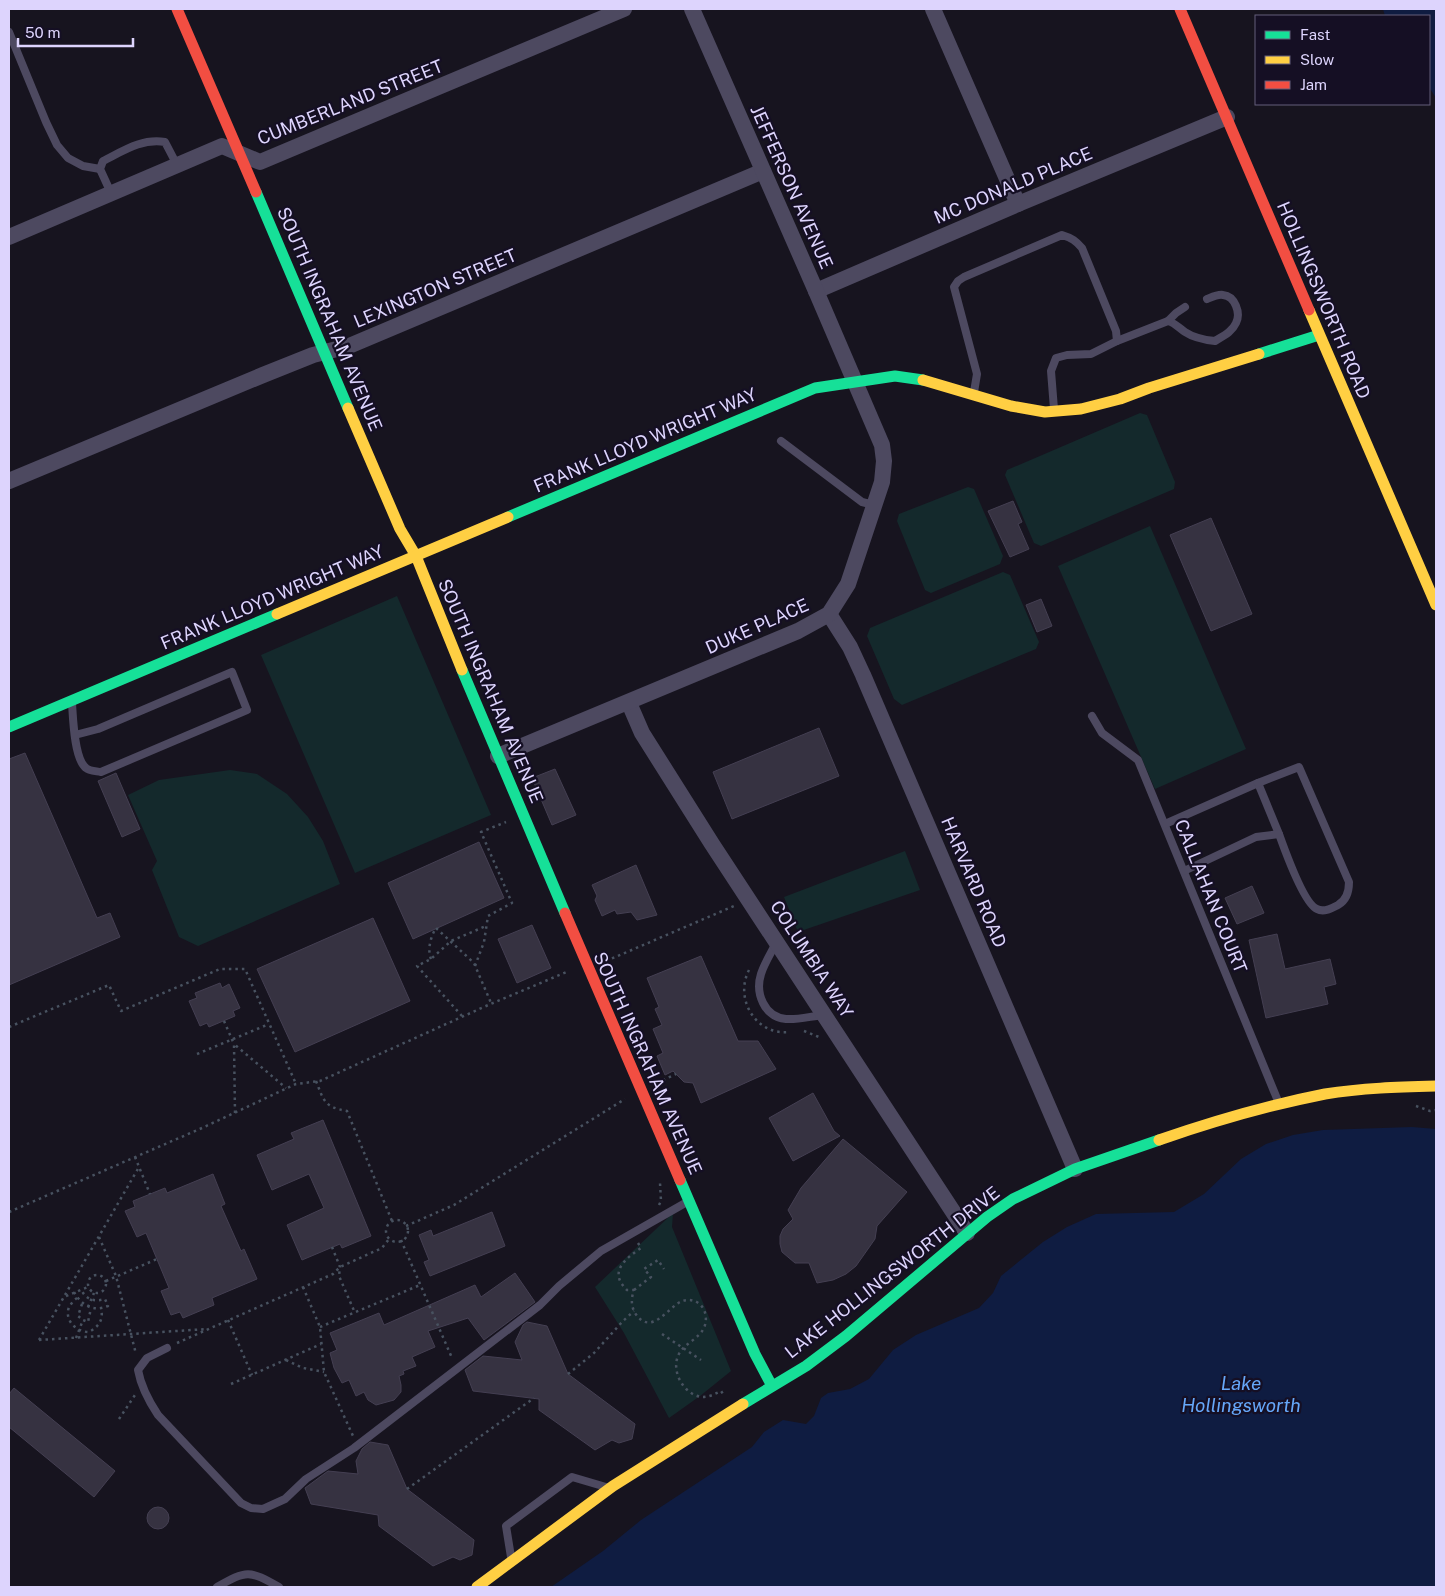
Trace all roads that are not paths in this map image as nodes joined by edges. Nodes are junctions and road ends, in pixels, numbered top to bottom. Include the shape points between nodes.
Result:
1 (177, 9) edge
2 (624, 9) edge
3 (692, 9) edge
4 (934, 9) edge
5 (1180, 9) edge
6 (9, 32) edge
7 (1227, 117) junction
8 (240, 155) junction
9 (177, 165) junction
10 (100, 168) junction
11 (763, 171) junction
12 (111, 193) junction
13 (1018, 204) junction
14 (9, 237) edge
15 (816, 291) junction
16 (1207, 299) dead end
17 (1186, 307) dead end
18 (1168, 321) junction
19 (1319, 335) junction
20 (1117, 341) junction
21 (325, 352) junction
22 (855, 382) junction
23 (973, 394) junction
24 (1054, 411) junction
25 (781, 441) dead end
26 (9, 481) edge
27 (874, 505) junction
28 (416, 556) junction
29 (1436, 605) edge
30 (829, 614) junction
31 (72, 701) junction
32 (629, 703) junction
33 (1092, 716) dead end
34 (9, 727) edge
35 (75, 734) junction
36 (498, 756) junction
37 (1258, 784) junction
38 (1165, 824) junction
39 (1279, 834) junction
40 (1184, 871) junction
41 (777, 942) junction
42 (824, 1015) junction
43 (1436, 1086) edge
44 (1279, 1104) junction
45 (1075, 1170) junction
46 (689, 1201) junction
47 (967, 1233) junction
48 (166, 1348) road end
49 (772, 1386) junction
50 (610, 1488) junction
51 (512, 1561) junction
52 (217, 1587) edge
53 (280, 1587) edge
54 (477, 1587) edge

1 - 8 street, SOUTH INGRAHAM AVENUE
2 - 8 street, CUMBERLAND STREET via 260,162
3 - 11 street, JEFFERSON AVENUE
4 - 13 street
5 - 7 street, HOLLINGSWORTH ROAD
6 - 10 lane via 57,145 68,158 83,166
7 - 13 street, MC DONALD PLACE
7 - 19 street, HOLLINGSWORTH ROAD
8 - 9 street, CUMBERLAND STREET via 222,146
8 - 21 street, SOUTH INGRAHAM AVENUE
9 - 10 lane via 165,142 154,140 142,142 103,161
9 - 12 street, CUMBERLAND STREET
10 - 12 lane
11 - 15 street, JEFFERSON AVENUE
11 - 21 street, LEXINGTON STREET via 349,346
12 - 14 street, CUMBERLAND STREET
13 - 15 street, MC DONALD PLACE
15 - 22 street, JEFFERSON AVENUE
16 - 18 lane via 1223,295 1230,297 1238,313 1232,329 1216,341 1186,333
17 - 18 lane
18 - 20 lane
19 - 24 street, FRANK LLOYD WRIGHT WAY via 1120,399
19 - 29 street, HOLLINGSWORTH ROAD
20 - 23 lane via 1116,331 1082,248 1062,235 964,277 954,287 977,374
20 - 24 lane via 1091,354 1056,358 1050,371
21 - 26 street, LEXINGTON STREET
21 - 28 street, SOUTH INGRAHAM AVENUE via 400,529
22 - 23 street, FRANK LLOYD WRIGHT WAY via 894,376 927,380
22 - 27 street, DUKE PLACE via 882,445 882,482
22 - 28 street, FRANK LLOYD WRIGHT WAY via 815,388
23 - 24 street, FRANK LLOYD WRIGHT WAY via 1011,406
25 - 27 lane via 862,502
27 - 30 street, DUKE PLACE via 848,584
28 - 31 street, FRANK LLOYD WRIGHT WAY
28 - 36 street, SOUTH INGRAHAM AVENUE
30 - 32 street, DUKE PLACE via 798,631
30 - 45 street, HARVARD ROAD via 863,675
31 - 34 street, FRANK LLOYD WRIGHT WAY
31 - 35 lane
32 - 36 street, DUKE PLACE
32 - 41 street, COLUMBIA WAY via 642,733
33 - 38 lane, CALLAHAN COURT via 1102,733 1138,760
35 - 35 lane via 80,762 87,769 101,772 247,710 232,672 98,728
36 - 46 street, SOUTH INGRAHAM AVENUE
37 - 38 lane
37 - 39 lane
37 - 39 lane via 1299,766 1349,882 1349,891 1342,903 1327,910 1316,910 1291,867
38 - 40 lane, CALLAHAN COURT
39 - 40 lane via 1256,837
40 - 44 lane, CALLAHAN COURT
41 - 42 street, COLUMBIA WAY
41 - 42 lane via 761,975 759,993 764,1006 772,1015 786,1019
42 - 47 street, COLUMBIA WAY
43 - 44 street, LAKE HOLLINGSWORTH DRIVE via 1327,1094
44 - 45 street, LAKE HOLLINGSWORTH DRIVE via 1215,1121
45 - 47 street, LAKE HOLLINGSWORTH DRIVE via 1013,1198
46 - 48 lane via 601,1251 540,1305 457,1370 358,1445 306,1479 285,1499 263,1510 241,1503 158,1415 141,1385 138,1370 147,1358
46 - 49 street, SOUTH INGRAHAM AVENUE
47 - 49 street, LAKE HOLLINGSWORTH DRIVE via 846,1336
49 - 50 street, LAKE HOLLINGSWORTH DRIVE
50 - 51 street, LAKE HOLLINGSWORTH DRIVE
50 - 51 lane via 572,1477 506,1526
51 - 54 street, LAKE HOLLINGSWORTH DRIVE
52 - 53 lane via 242,1574 255,1574

